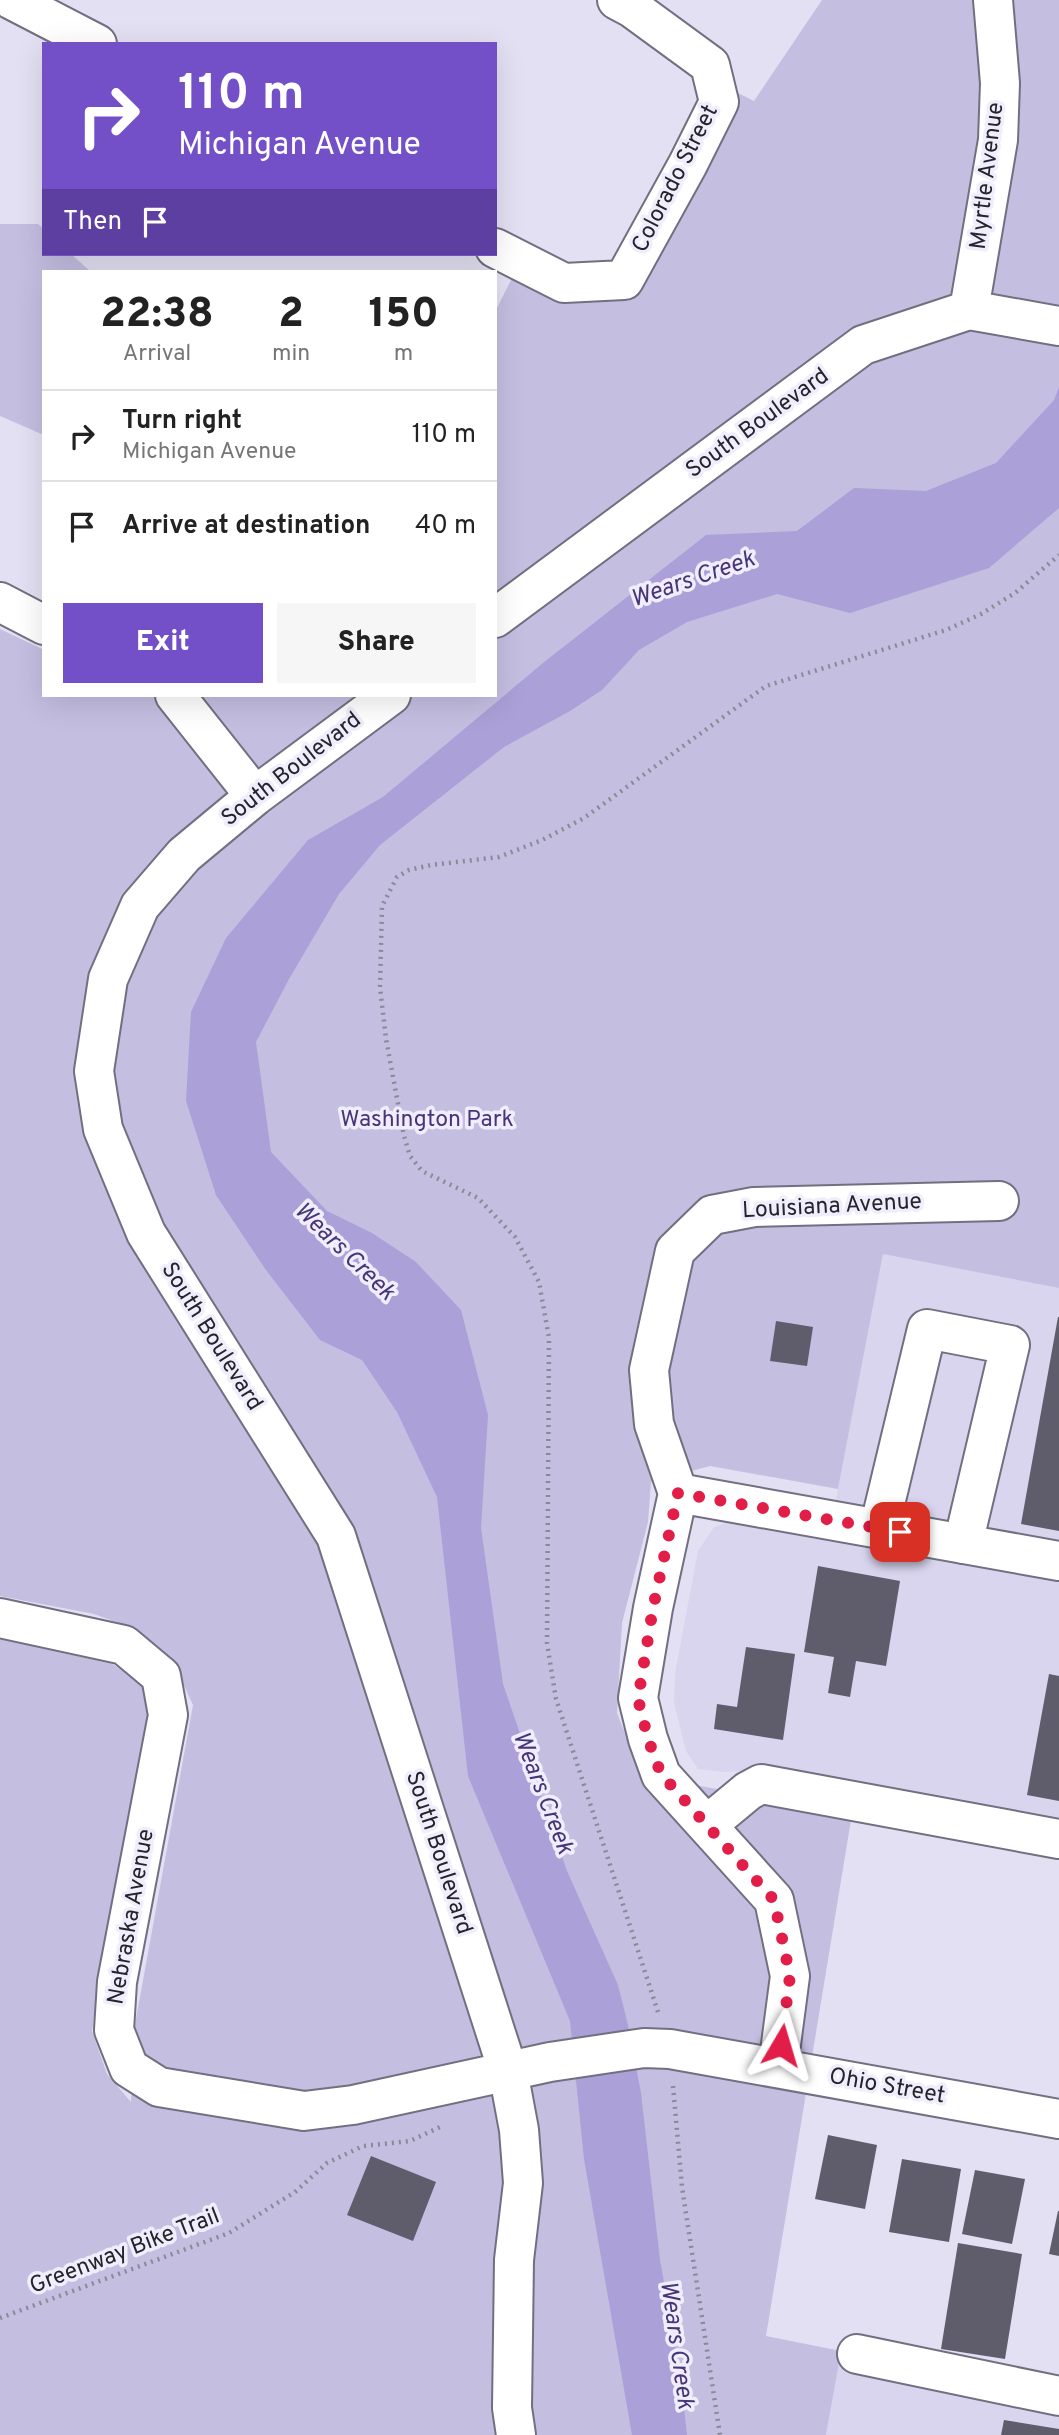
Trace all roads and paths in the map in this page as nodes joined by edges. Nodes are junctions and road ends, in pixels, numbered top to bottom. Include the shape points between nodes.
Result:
1 (12, 0) edge
2 (617, 0) edge
3 (993, 0) edge
4 (93, 42) edge
5 (497, 249) edge
6 (969, 310) junction
7 (1043, 323) edge
8 (0, 602) edge
9 (497, 617) edge
10 (42, 624) edge
11 (177, 697) edge
12 (388, 697) edge
13 (255, 796) junction
14 (999, 1201) dead end
15 (678, 1493) junction
16 (879, 1529) junction
17 (963, 1544) junction
18 (1059, 1561) edge
19 (0, 1618) edge
20 (707, 1825) junction
21 (1059, 1839) edge
22 (778, 2067) junction
23 (508, 2071) junction
24 (1059, 2119) edge
25 (450, 2123) dead end
26 (0, 2318) edge
27 (858, 2354) dead end
28 (1059, 2396) edge
29 (516, 2435) edge

1 - 4 street
2 - 5 street, Colorado Street via 710,65 719,102 624,280 564,283
3 - 6 street, Myrtle Avenue via 1000,82 998,140
6 - 7 street
6 - 9 street, South Boulevard via 863,345
8 - 10 street
11 - 13 street
12 - 13 street, South Boulevard
13 - 23 street, South Boulevard via 184,855 140,906 108,979 94,1071 103,1129 146,1233 336,1536
14 - 15 street, Louisiana Avenue via 754,1208 712,1215 675,1251 649,1370 654,1424
15 - 16 street
15 - 20 street via 638,1699 661,1774
16 - 17 street
16 - 17 street via 927,1329 1010,1345
17 - 18 street
19 - 23 street, Nebraska Avenue via 124,1645 161,1676 168,1715 117,1982 114,2029 129,2068 159,2087 304,2111 354,2105
20 - 21 street via 761,1784
20 - 22 street via 774,1900 790,1976
22 - 23 street, Ohio Street via 644,2048
22 - 24 street, Ohio Street
23 - 29 street, South Boulevard via 523,2183 514,2260 512,2408
25 - 26 path, Greenway Bike Trail via 410,2141 363,2146 327,2163 295,2192 229,2233
27 - 28 street

